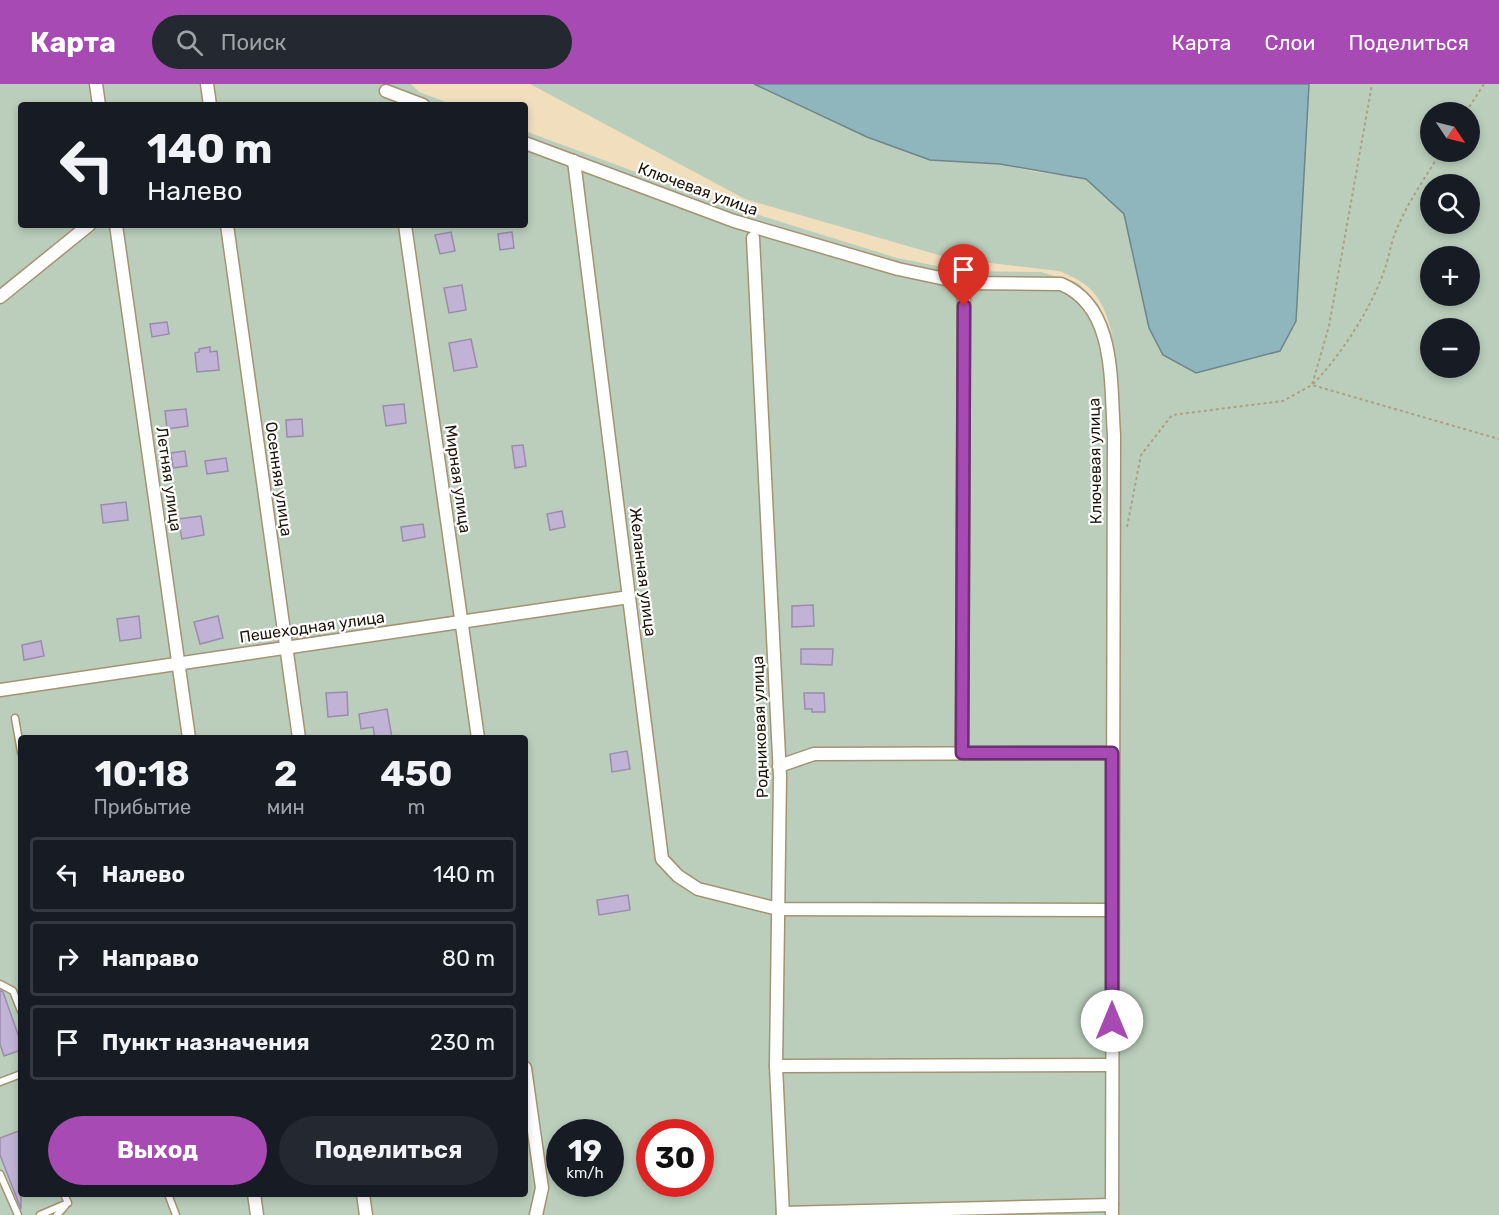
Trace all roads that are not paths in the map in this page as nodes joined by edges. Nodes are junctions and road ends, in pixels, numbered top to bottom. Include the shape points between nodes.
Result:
1 (96, 84) edge
2 (207, 84) edge
3 (385, 88) edge
4 (99, 102) edge
5 (210, 102) edge
6 (416, 102) edge
7 (528, 144) edge
8 (574, 162) junction
9 (85, 228) edge
10 (116, 228) edge
11 (227, 228) edge
12 (405, 228) edge
13 (753, 238) dead end
14 (964, 283) junction
15 (0, 297) edge
16 (629, 597) junction
17 (461, 622) junction
18 (286, 648) junction
19 (178, 664) junction
20 (0, 690) edge
21 (15, 718) dead end
22 (18, 735) edge
23 (189, 735) edge
24 (299, 735) edge
25 (478, 735) edge
26 (962, 753) junction
27 (1112, 753) junction
28 (779, 766) junction
29 (778, 909) junction
30 (1112, 910) junction
31 (0, 984) edge
32 (18, 1004) edge
33 (1112, 1065) junction
34 (776, 1066) junction
35 (18, 1076) edge
36 (0, 1082) edge
37 (528, 1089) edge
38 (0, 1174) edge
39 (65, 1197) edge
40 (169, 1197) edge
41 (254, 1197) edge
42 (363, 1197) edge
43 (68, 1203) junction
44 (1112, 1210) edge
45 (783, 1214) edge
46 (18, 1215) edge
47 (40, 1215) edge
48 (57, 1215) edge
49 (176, 1215) edge
50 (257, 1215) edge
51 (366, 1215) edge
52 (536, 1215) edge

1 - 4 street
2 - 5 street
3 - 6 street
7 - 8 street, Ключевая улица
8 - 14 street, Ключевая улица via 734,221 898,270
8 - 16 street, Желанная улица
9 - 15 street
10 - 19 street, Летняя улица
11 - 18 street, Осенняя улица
12 - 17 street, Мирная улица
13 - 28 street, Родниковая улица
14 - 26 street
14 - 27 street, Ключевая улица via 1061,285 1076,291 1090,304 1106,342 1114,435
16 - 17 street, Пешеходная улица
16 - 29 street, Желанная улица via 662,859 678,876 698,888
17 - 18 street, Пешеходная улица
17 - 25 street, Мирная улица
18 - 19 street, Пешеходная улица
18 - 24 street, Осенняя улица
19 - 20 street, Пешеходная улица
19 - 23 street, Летняя улица
21 - 22 lane
26 - 27 street
26 - 28 street via 814,754
27 - 30 street, Ключевая улица
28 - 29 street, Родниковая улица
29 - 30 street, Желанная улица
29 - 34 street, Родниковая улица
30 - 33 street, Ключевая улица
31 - 32 lane via 13,991
33 - 34 street
33 - 44 street, Ключевая улица
34 - 45 street, Родниковая улица
35 - 36 lane
37 - 52 street via 542,1188
38 - 46 lane
39 - 43 lane
40 - 49 lane
41 - 50 street
42 - 51 street
43 - 47 lane
43 - 48 lane
44 - 45 street

